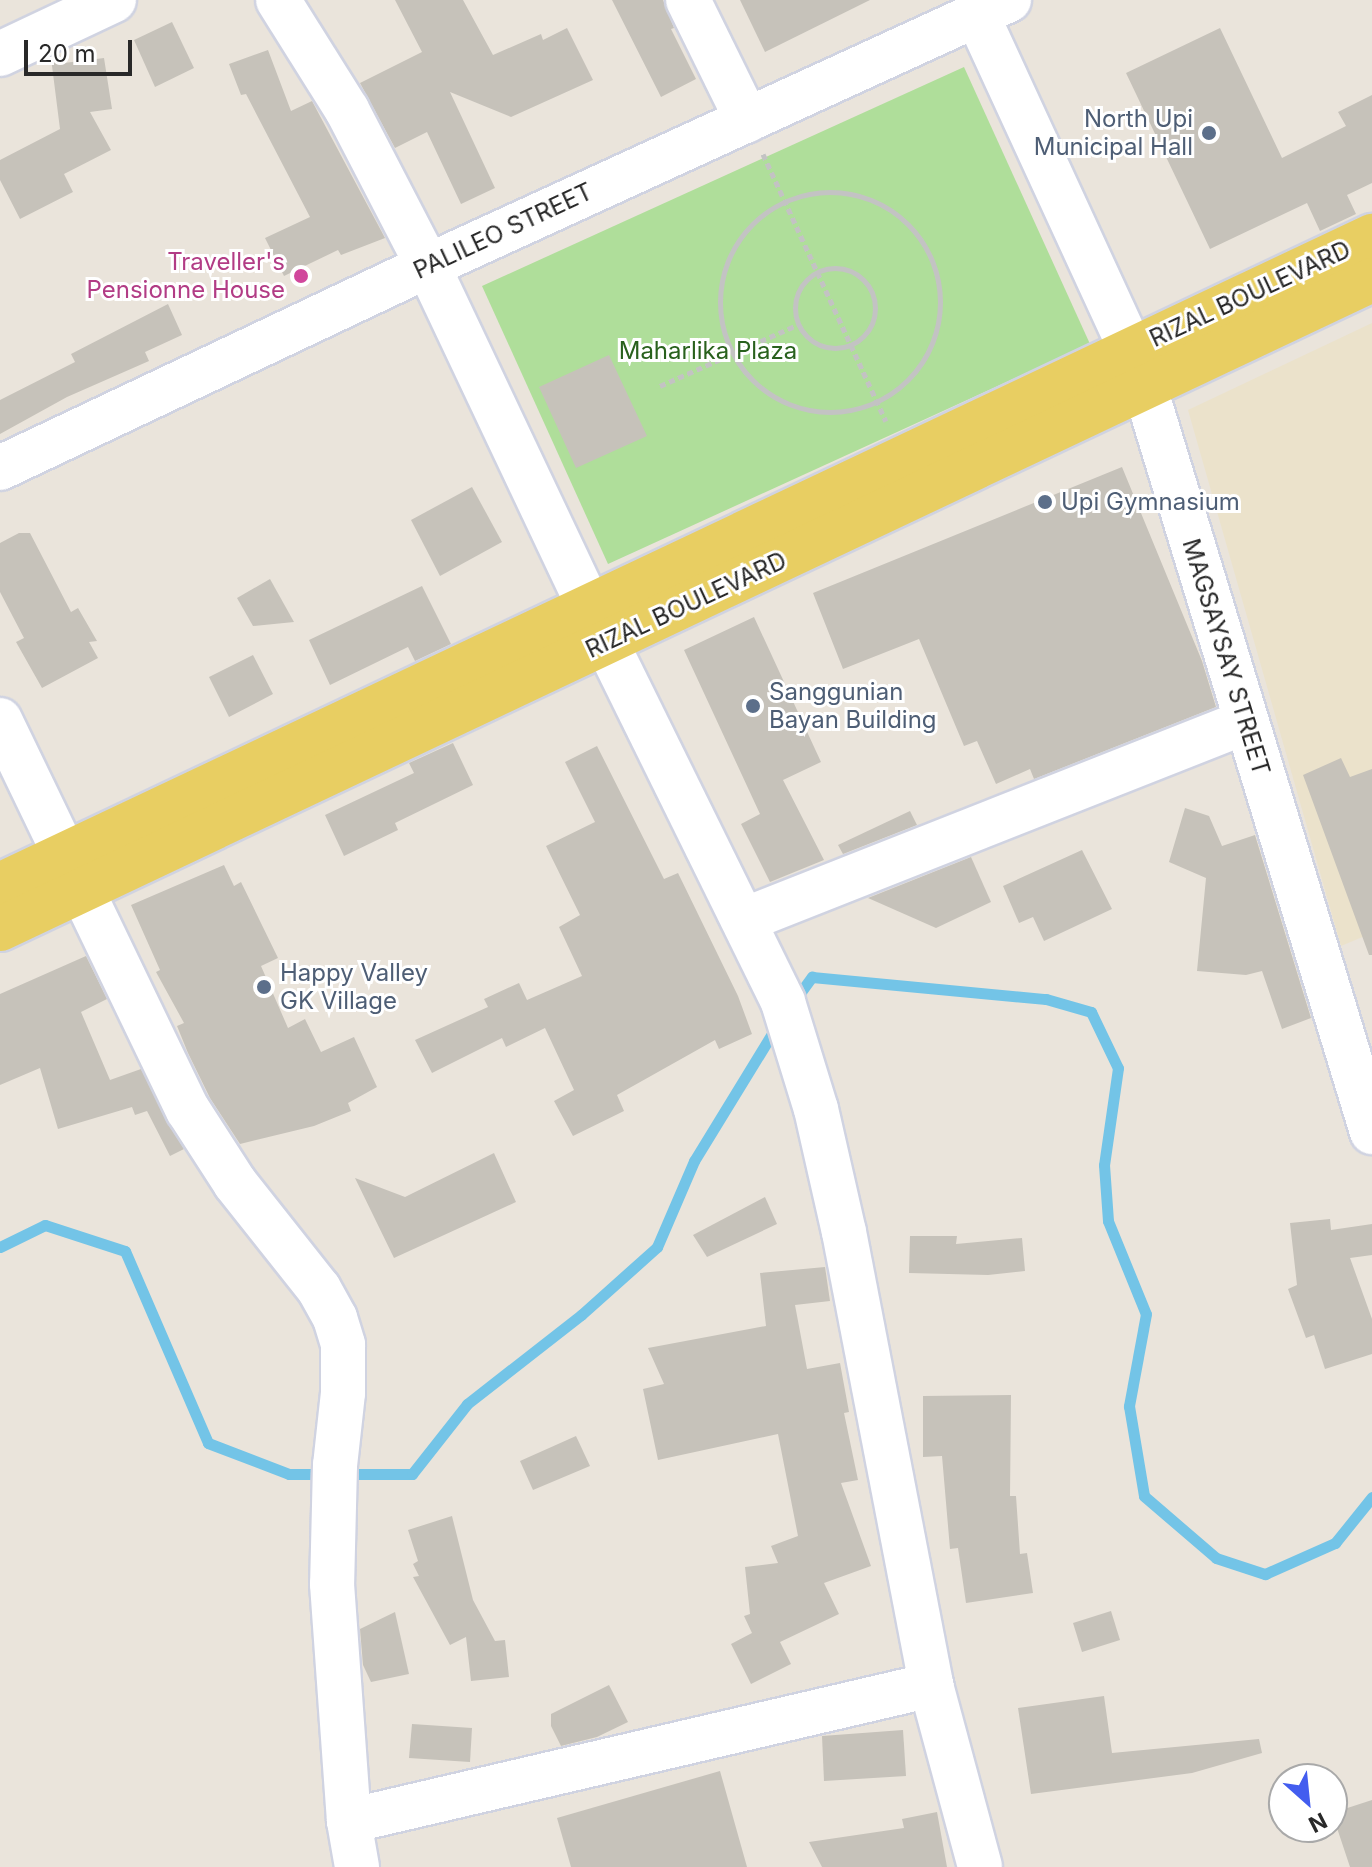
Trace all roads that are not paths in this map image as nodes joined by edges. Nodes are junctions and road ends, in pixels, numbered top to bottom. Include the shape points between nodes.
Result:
1 (114, 0) edge
2 (278, 0) edge
3 (688, 0) edge
4 (993, 8) edge
5 (0, 54) edge
6 (747, 120) junction
7 (1372, 236) edge
8 (428, 266) junction
9 (1372, 280) edge
10 (1138, 369) junction
11 (0, 468) edge
12 (598, 625) junction
13 (0, 720) edge
14 (1245, 722) junction
15 (72, 873) junction
16 (0, 885) edge
17 (744, 920) junction
18 (0, 929) edge
19 (1372, 1132) edge
20 (931, 1685) junction
21 (349, 1821) junction
22 (357, 1867) edge
23 (980, 1867) edge

1 - 5 street
2 - 8 street via 340,98
3 - 6 street
4 - 6 street, PALILEO STREET
4 - 10 street, MAGSAYSAY STREET
6 - 8 street, PALILEO STREET
7 - 10 main road, RIZAL BOULEVARD
8 - 11 street, PALILEO STREET
8 - 12 street
9 - 10 main road, RIZAL BOULEVARD
10 - 12 main road, RIZAL BOULEVARD
10 - 12 main road, RIZAL BOULEVARD via 903,458
10 - 14 street, MAGSAYSAY STREET
12 - 15 main road, RIZAL BOULEVARD
12 - 17 street
13 - 15 street
14 - 17 street
14 - 19 street, MAGSAYSAY STREET
15 - 16 main road, RIZAL BOULEVARD
15 - 18 main road, RIZAL BOULEVARD
15 - 21 street via 188,1110 235,1183 319,1289 343,1345 332,1584
17 - 20 street via 789,1020 816,1109
20 - 21 street
20 - 23 street
21 - 22 street

